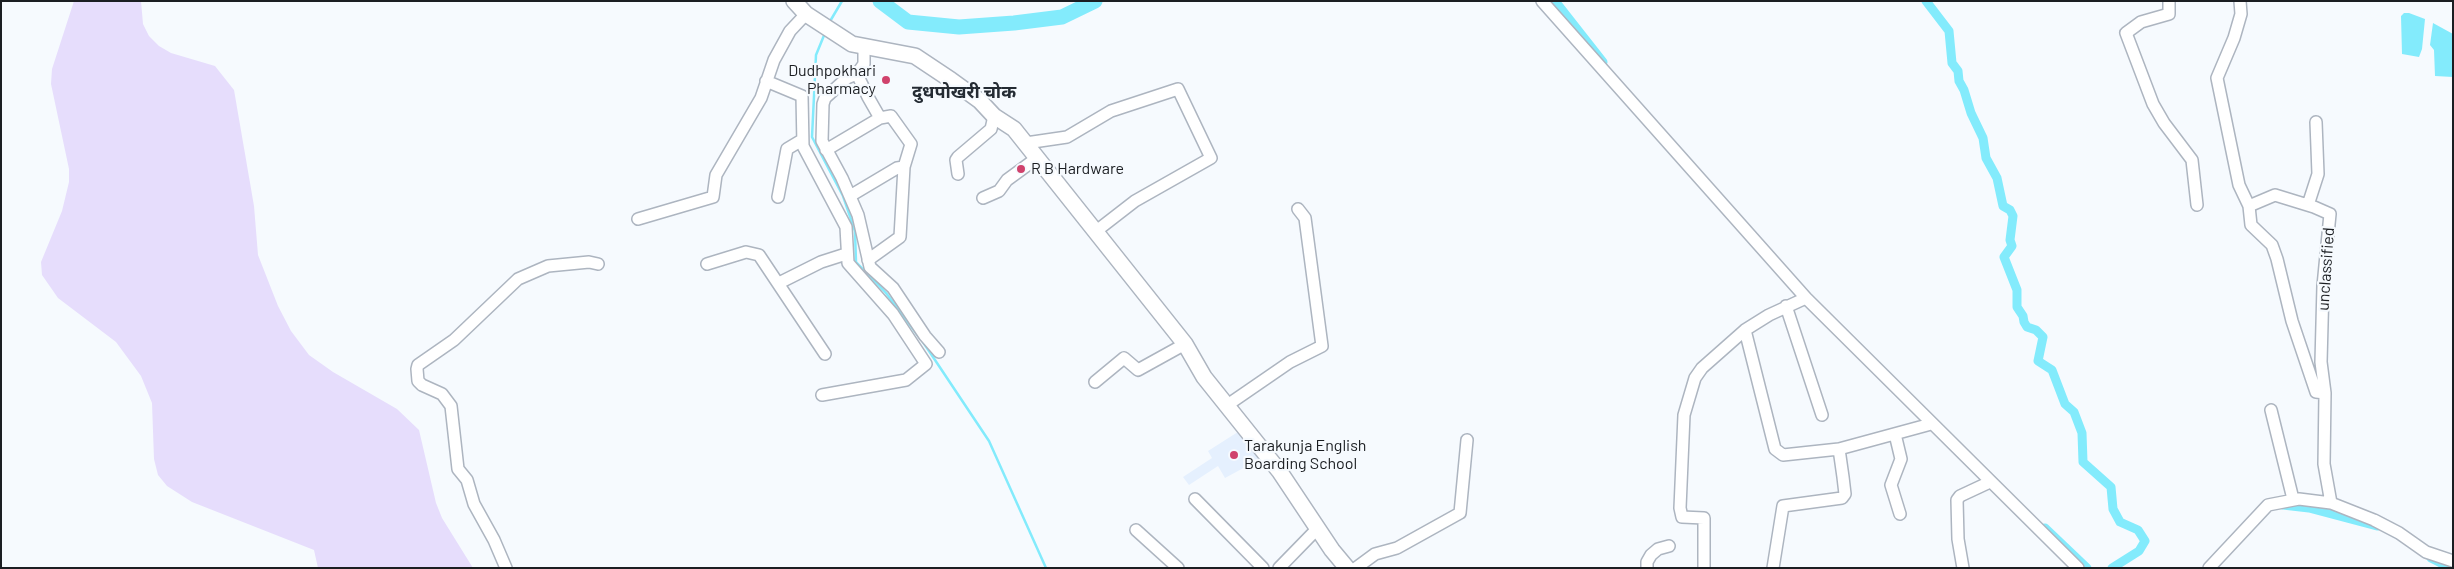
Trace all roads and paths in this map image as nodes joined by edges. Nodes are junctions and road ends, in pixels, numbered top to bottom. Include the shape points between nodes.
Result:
1 (794, 1) edge
2 (1542, 1) edge
3 (2170, 1) edge
4 (2240, 1) edge
5 (806, 14) junction
6 (864, 48) junction
7 (857, 74) junction
8 (766, 81) junction
9 (994, 116) junction
10 (880, 118) junction
11 (2316, 122) dead end
12 (802, 140) junction
13 (1026, 143) junction
14 (826, 150) junction
15 (1037, 158) junction
16 (904, 167) junction
17 (958, 174) dead end
18 (850, 196) junction
19 (778, 197) dead end
20 (983, 198) dead end
21 (2197, 204) dead end
22 (2308, 205) junction
23 (2249, 206) junction
24 (1302, 213) dead end
25 (638, 219) dead end
26 (1095, 232) junction
27 (846, 254) junction
28 (868, 260) junction
29 (598, 264) dead end
30 (707, 264) dead end
31 (779, 283) junction
32 (1806, 298) junction
33 (1786, 306) junction
34 (1745, 330) junction
35 (1186, 344) junction
36 (939, 352) dead end
37 (825, 354) dead end
38 (1095, 382) dead end
39 (2325, 393) junction
40 (822, 395) dead end
41 (1226, 406) junction
42 (2271, 410) dead end
43 (1822, 415) dead end
44 (1931, 424) junction
45 (1895, 434) junction
46 (1467, 440) dead end
47 (1839, 449) junction
48 (1990, 482) junction
49 (1195, 499) dead end
50 (2293, 499) junction
51 (2331, 503) junction
52 (1900, 514) dead end
53 (1318, 528) junction
54 (1136, 530) dead end
55 (1669, 546) dead end
56 (2453, 561) edge
57 (506, 568) edge
58 (1178, 568) edge
59 (1263, 568) edge
60 (1279, 568) edge
61 (1347, 568) edge
62 (1356, 568) edge
63 (1647, 568) edge
64 (1704, 568) edge
65 (1772, 568) edge
66 (1962, 568) edge
67 (2078, 568) edge
68 (2209, 568) edge

1 - 5 main road
2 - 32 street
3 - 21 street via 2169,14 2141,22 2126,33 2153,104 2192,160
4 - 23 street via 2241,14 2234,38 2217,78 2234,164
5 - 6 main road via 842,39
5 - 8 street via 790,31
6 - 7 street via 864,64
6 - 9 main road via 914,56 980,101
7 - 10 street
7 - 14 street via 825,98 821,133
8 - 12 street via 802,96
8 - 25 street via 761,98 716,175 713,197
9 - 13 main road via 1014,129
9 - 17 street via 991,129 956,160
10 - 14 street
10 - 16 street via 891,116 911,144
11 - 22 street via 2318,174
12 - 19 street via 787,148
12 - 27 street via 846,226
13 - 15 main road
13 - 26 street via 1066,137 1111,111 1178,89 1211,158 1135,201
14 - 18 street
15 - 20 street via 1007,180 998,191
15 - 26 main road
16 - 18 street
16 - 28 street via 900,236
18 - 28 street via 858,215
22 - 23 street, unclassified via 2275,196
22 - 39 street, unclassified via 2330,214 2323,286 2321,362
23 - 39 street via 2251,225 2272,245 2316,392
24 - 41 street via 1322,346 1290,362
26 - 35 main road
27 - 31 street via 821,262
27 - 40 street via 853,271 893,314 926,364 906,380
28 - 36 street via 870,267 893,288 924,336
29 - 57 street via 548,266 518,279 454,340 417,368 418,381 442,394 451,406 458,469 467,480 474,504
30 - 31 street via 746,252 756,253
31 - 37 street
32 - 33 street
32 - 44 street
33 - 34 street
33 - 43 street
34 - 47 street via 1775,449 1783,455
34 - 64 street via 1702,368 1690,391 1684,415 1680,508 1682,516 1704,518
35 - 38 street via 1138,370 1124,358
35 - 41 main road
39 - 51 street, unclassified via 2324,464
41 - 53 main road via 1280,472
42 - 50 street
44 - 45 street
44 - 48 street
45 - 47 street
45 - 52 street via 1901,459 1891,485
46 - 62 street via 1460,513 1397,548 1375,554
47 - 65 street via 1844,497 1783,506
48 - 66 street via 1957,500
48 - 67 street
49 - 59 street
50 - 51 street
50 - 68 street via 2268,505
51 - 56 street via 2399,533 2426,552
53 - 60 street
53 - 61 main road
54 - 58 street
55 - 63 street via 1651,555

